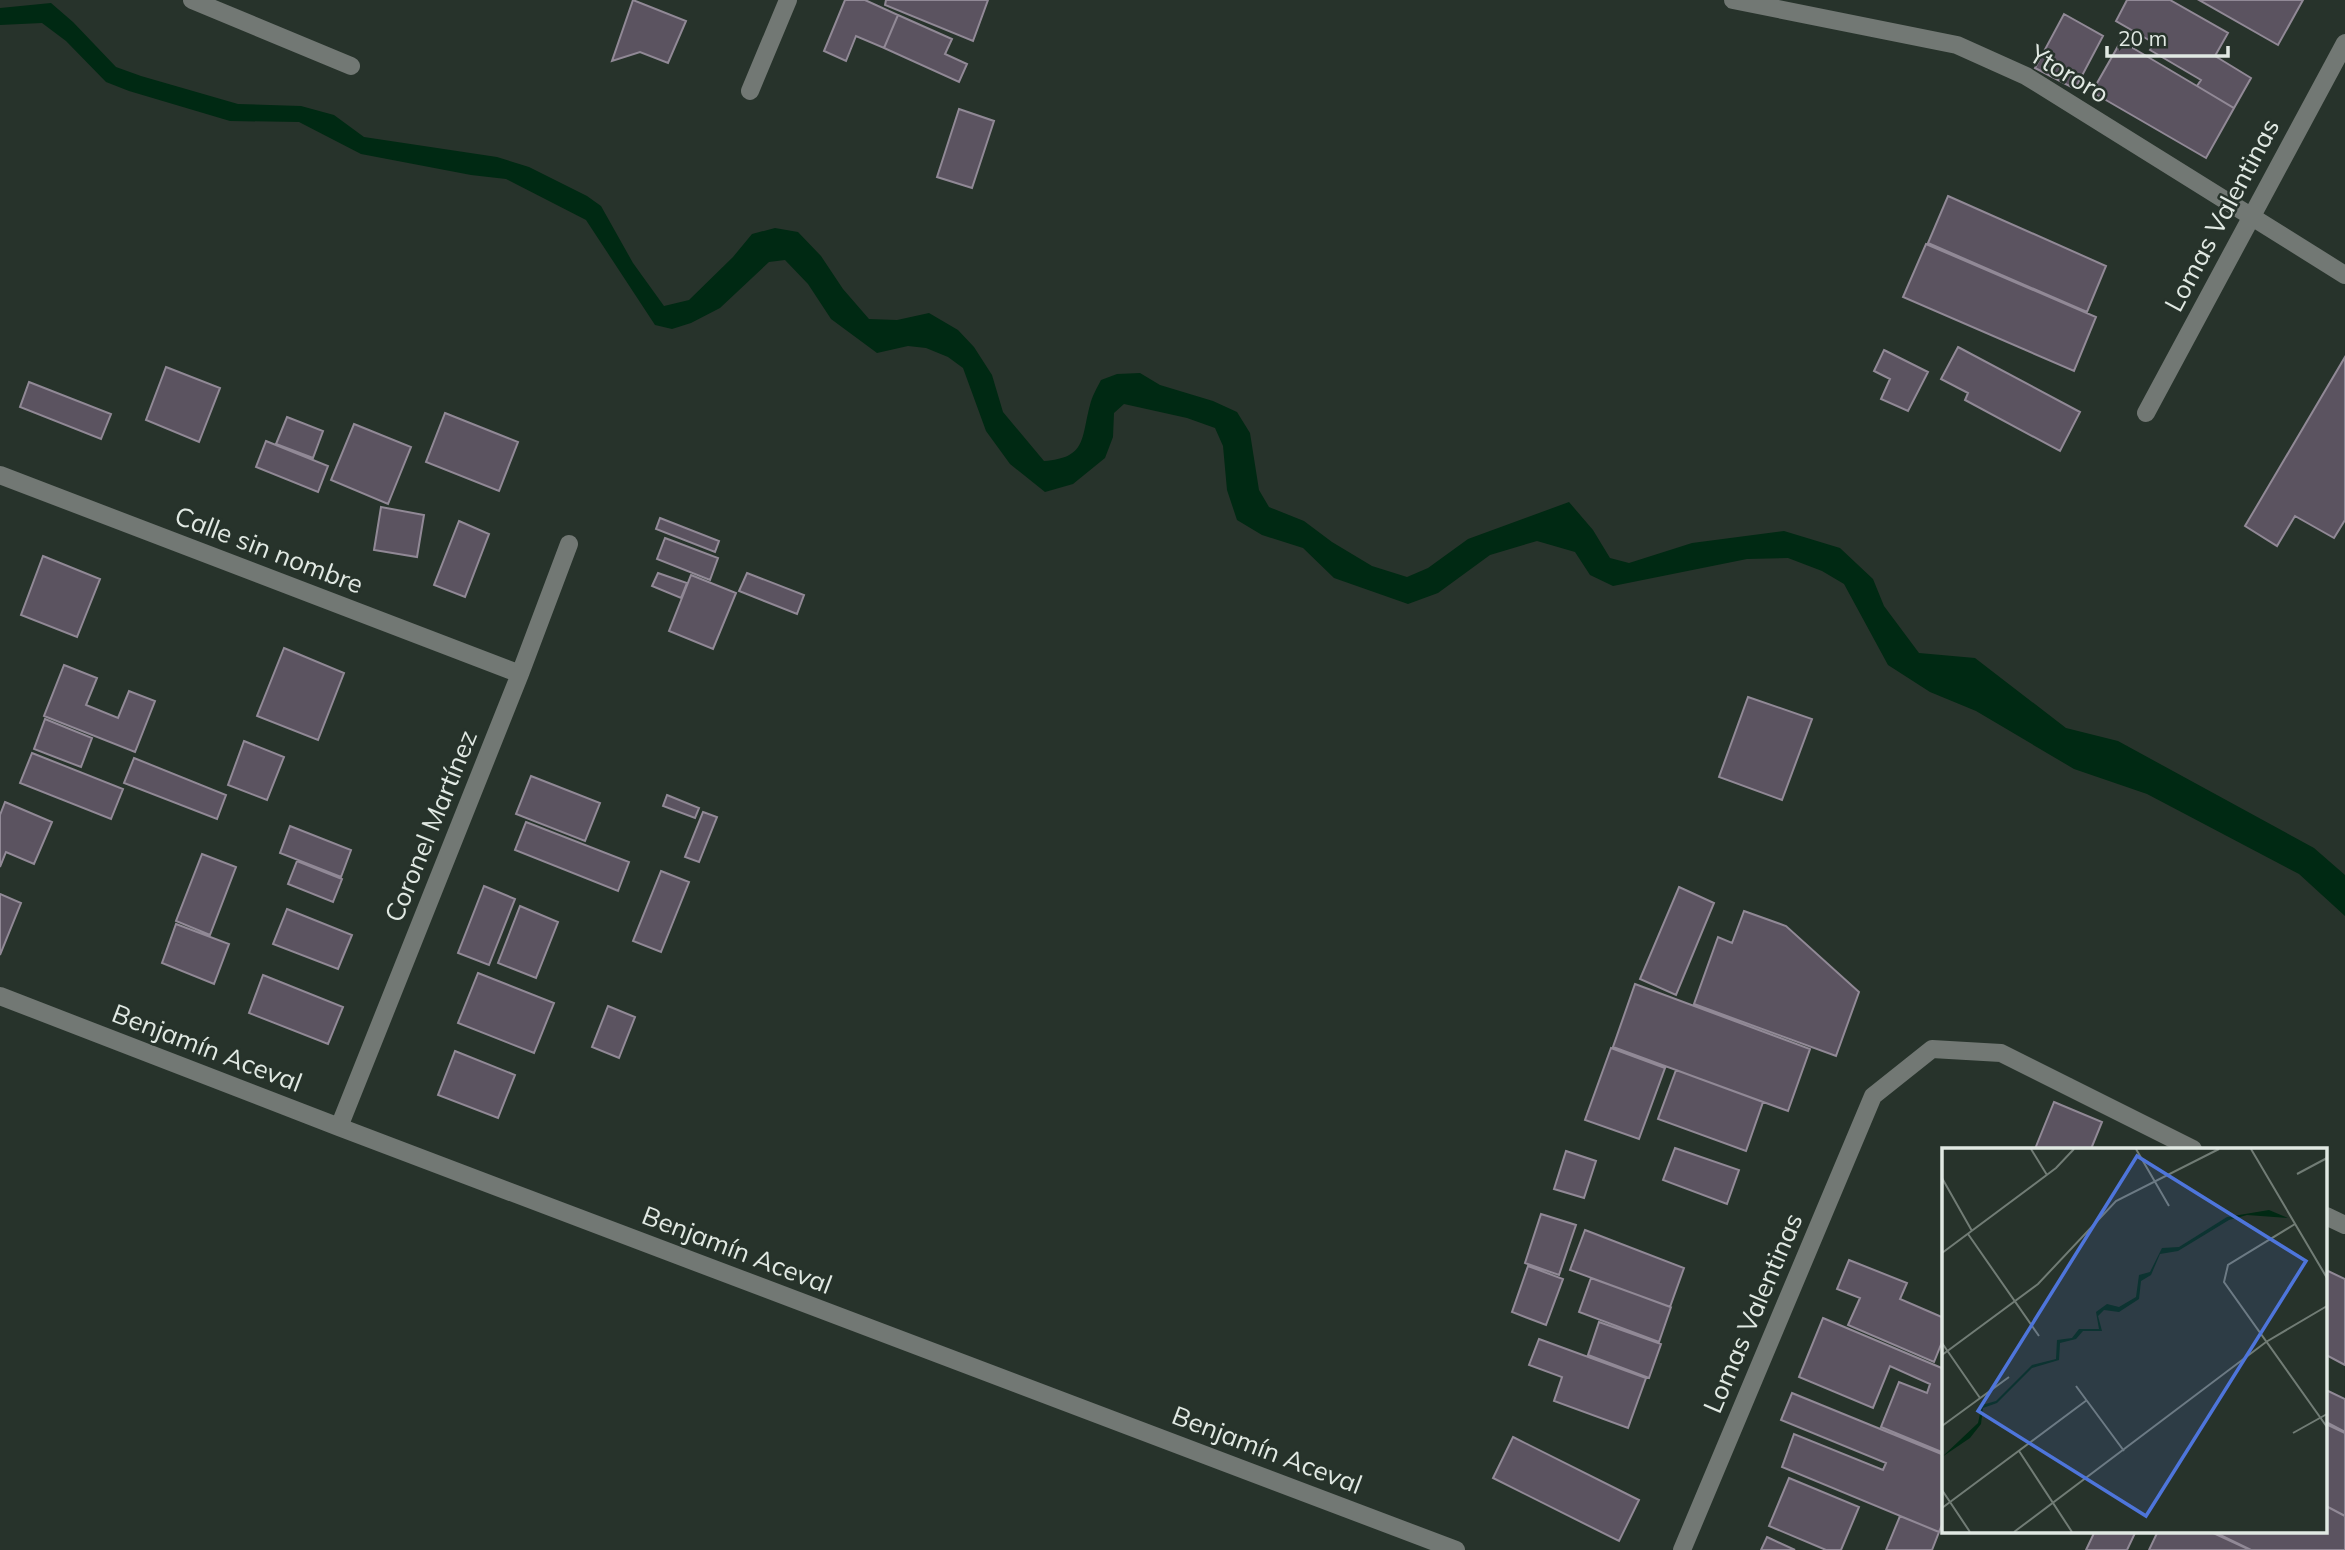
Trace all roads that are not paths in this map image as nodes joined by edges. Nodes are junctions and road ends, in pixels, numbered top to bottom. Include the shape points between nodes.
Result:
1 (192, 0) edge
2 (788, 0) edge
3 (1733, 0) edge
4 (2345, 43) edge
5 (351, 66) dead end
6 (750, 91) dead end
7 (2250, 216) junction
8 (2345, 275) edge
9 (2146, 413) dead end
10 (0, 475) edge
11 (569, 544) dead end
12 (520, 674) junction
13 (0, 996) edge
14 (339, 1127) junction
15 (2191, 1148) edge
16 (2328, 1217) edge
17 (2345, 1225) edge
18 (1456, 1550) edge
19 (1682, 1550) edge

1 - 5 street
2 - 6 street
3 - 7 street, Ytororo via 1957,45 2026,76
4 - 7 street, Lomas Valentinas
7 - 8 street, Ytororo
7 - 9 street, Lomas Valentinas
10 - 12 street, Calle sin nombre
11 - 12 street, Coronel Martínez
12 - 14 street, Coronel Martínez
13 - 14 street, Benjamín Aceval
14 - 18 street, Benjamín Aceval
15 - 19 street, Lomas Valentinas via 2001,1053 1932,1049 1873,1096
16 - 17 street

